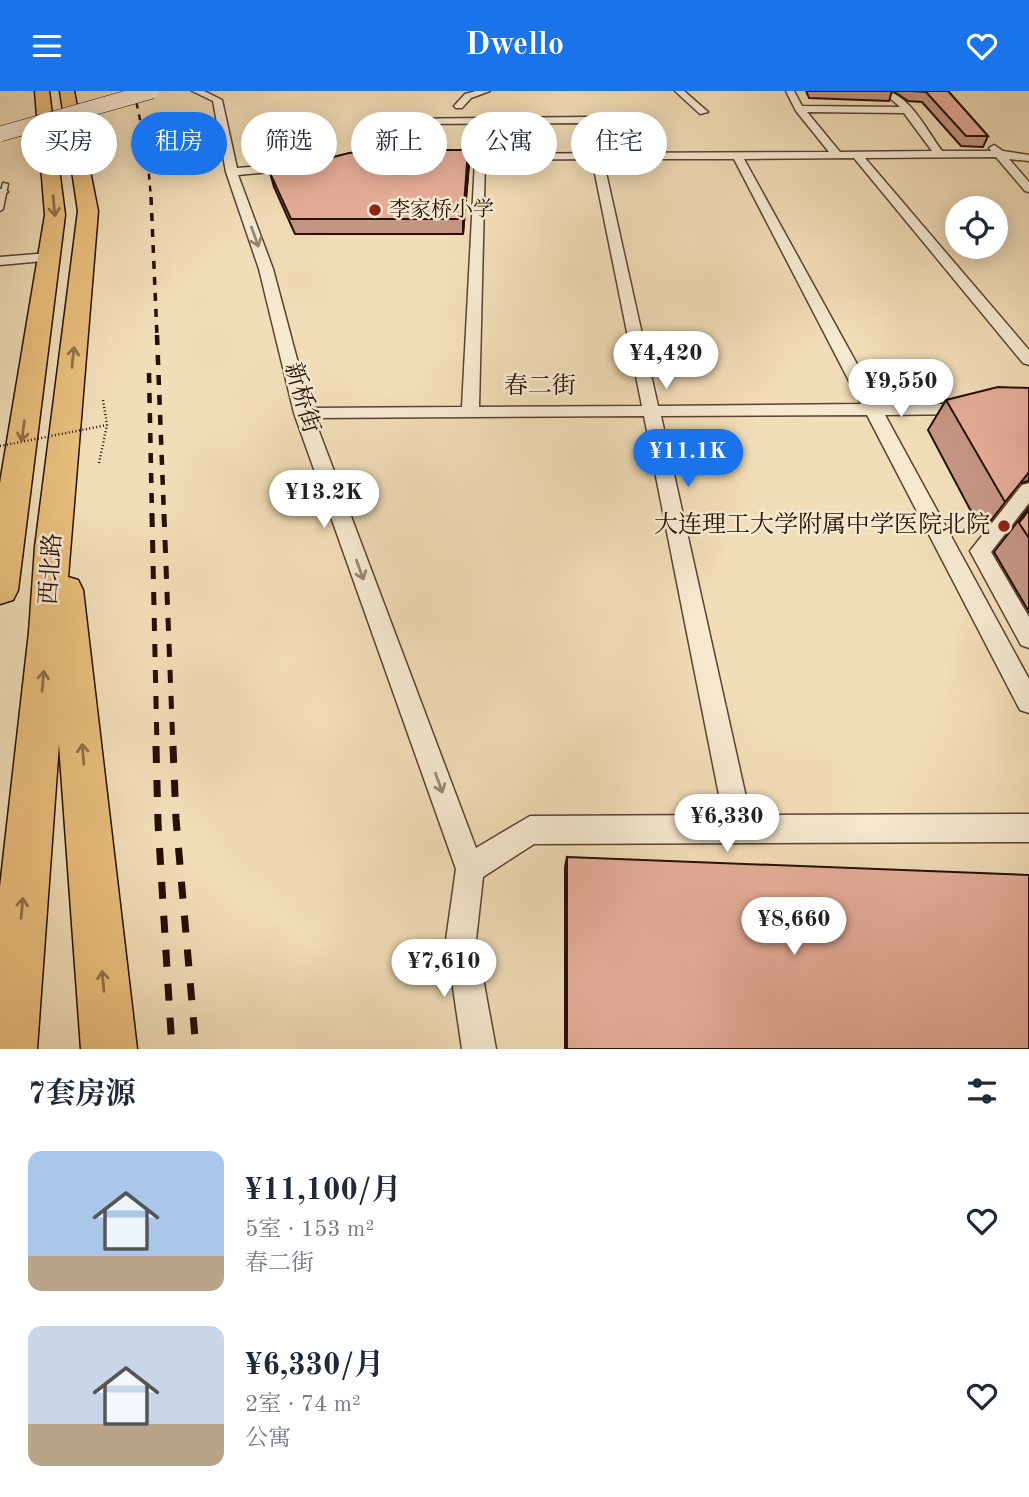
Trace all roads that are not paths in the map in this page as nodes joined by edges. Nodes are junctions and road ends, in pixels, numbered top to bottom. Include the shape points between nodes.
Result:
1 (42, 91) edge
2 (67, 91) edge
3 (138, 91) edge
4 (152, 91) edge
5 (196, 91) edge
6 (486, 91) edge
7 (679, 91) edge
8 (790, 91) edge
9 (886, 91) edge
10 (459, 106) dead end
11 (799, 109) junction
12 (905, 110) junction
13 (703, 112) dead end
14 (0, 132) edge
15 (989, 143) edge
16 (939, 154) junction
17 (998, 154) junction
18 (737, 155) junction
19 (837, 155) junction
20 (857, 155) junction
21 (667, 156) edge
22 (1029, 158) edge
23 (241, 171) edge
24 (232, 172) junction
25 (479, 175) edge
26 (605, 175) edge
27 (2, 189) edge
28 (1029, 189) edge
29 (0, 209) edge
30 (49, 257) junction
31 (0, 261) edge
32 (1029, 361) edge
33 (874, 409) junction
34 (990, 409) edge
35 (652, 411) junction
36 (470, 412) junction
37 (303, 413) junction
38 (1029, 490) edge
39 (52, 547) junction
40 (1, 581) edge
41 (1029, 638) edge
42 (1029, 702) edge
43 (1029, 828) edge
44 (740, 829) junction
45 (470, 869) junction
46 (9, 1049) edge
47 (109, 1049) edge
48 (479, 1049) edge

1 -> 30 highway, 西北路 via 55,215
39 -> 2 highway, 西北路 via 88,211
3 - 14 main road, bridge
4 - 14 main road, bridge
5 - 24 street, 新桥街 via 218,100
6 - 10 street via 468,96
7 - 13 street
8 - 11 street
9 - 12 street
11 - 12 street
11 - 19 street
12 - 16 street
15 - 17 street
16 - 17 street
16 - 20 street
17 - 22 street
17 - 28 street
18 - 19 street
18 - 21 street
18 - 33 street
19 - 20 street
20 - 32 street
23 - 24 street
24 -> 37 street, 新桥街 via 266,269
25 - 36 street
26 - 35 street
27 - 29 lane
30 - 31 street
30 -> 40 highway, 西北路
33 - 34 street, 春二街
33 - 35 street, 春二街
33 - 42 street
35 - 36 street, 春二街
35 - 44 street
36 - 37 street, 春二街
37 -> 45 street, 新桥街
38 - 41 street via 980,551
46 -> 39 highway, 西北路
47 -> 39 highway via 68,599
43 - 44 street
44 - 45 street via 530,831
45 - 48 street via 461,940

